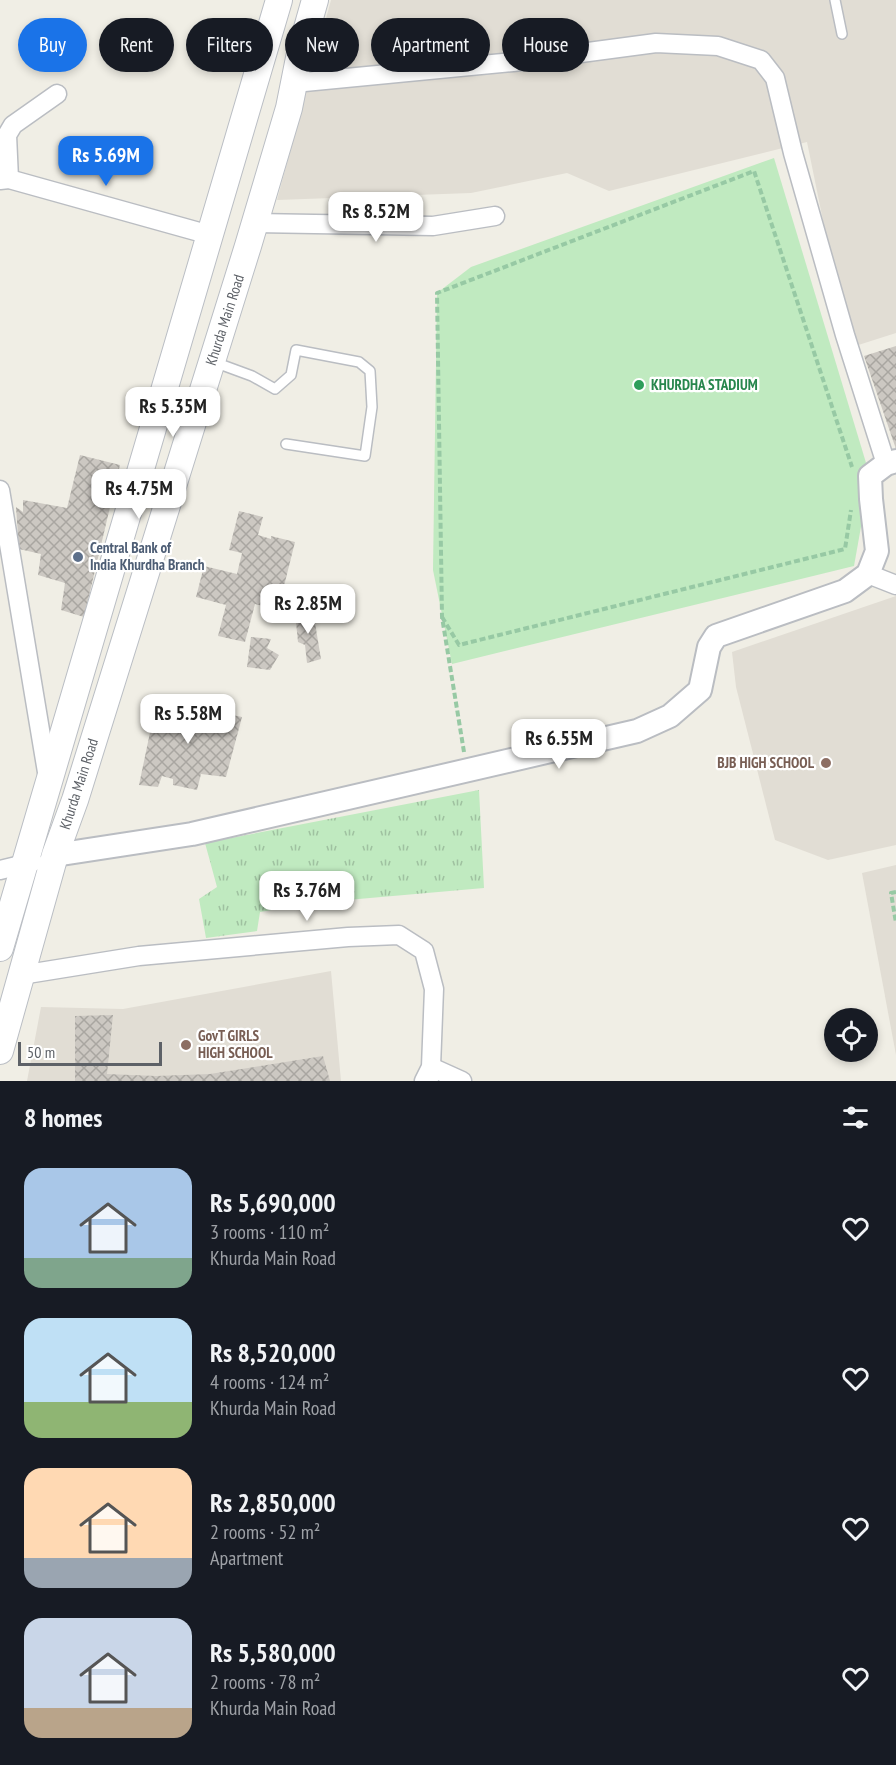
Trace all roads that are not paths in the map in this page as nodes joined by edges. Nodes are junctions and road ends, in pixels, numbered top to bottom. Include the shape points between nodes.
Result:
1 (279, 0) edge
2 (315, 0) edge
3 (835, 0) edge
4 (842, 34) dead end
5 (294, 83) junction
6 (57, 94) dead end
7 (4, 179) edge
8 (495, 216) dead end
9 (255, 223) junction
10 (210, 235) junction
11 (212, 362) junction
12 (286, 444) dead end
13 (891, 462) edge
14 (0, 490) edge
15 (868, 574) junction
16 (896, 585) edge
17 (49, 783) junction
18 (55, 855) junction
19 (25, 864) junction
20 (0, 870) edge
21 (0, 948) edge
22 (21, 975) junction
23 (0, 1051) edge
24 (428, 1076) edge
25 (462, 1081) edge

1 - 10 main road, Khurda Main Road
2 - 5 main road, Khurda Main Road
3 - 4 lane
5 - 9 main road, Khurda Main Road
5 - 13 street via 513,62 656,43 718,46 761,60 775,78 835,301
6 - 7 street via 13,125 7,135
7 - 10 street
8 - 9 street via 432,226
9 - 11 main road, Khurda Main Road
10 - 17 main road, Khurda Main Road
11 - 12 lane via 275,388 291,375 296,350 359,362 370,371 372,407 364,456
11 - 18 main road, Khurda Main Road
13 - 15 street via 870,476 877,550
14 - 17 street
15 - 16 street
15 - 18 street via 845,591 716,636 709,647 700,690 670,716 637,731 192,834
17 - 19 main road, Khurda Main Road
18 - 19 street
18 - 22 main road, Khurda Main Road
19 - 20 street
19 - 21 main road, Khurda Main Road
22 - 23 main road, Khurda Main Road
22 - 24 street via 139,956 399,935 423,951 434,989
24 - 25 street

